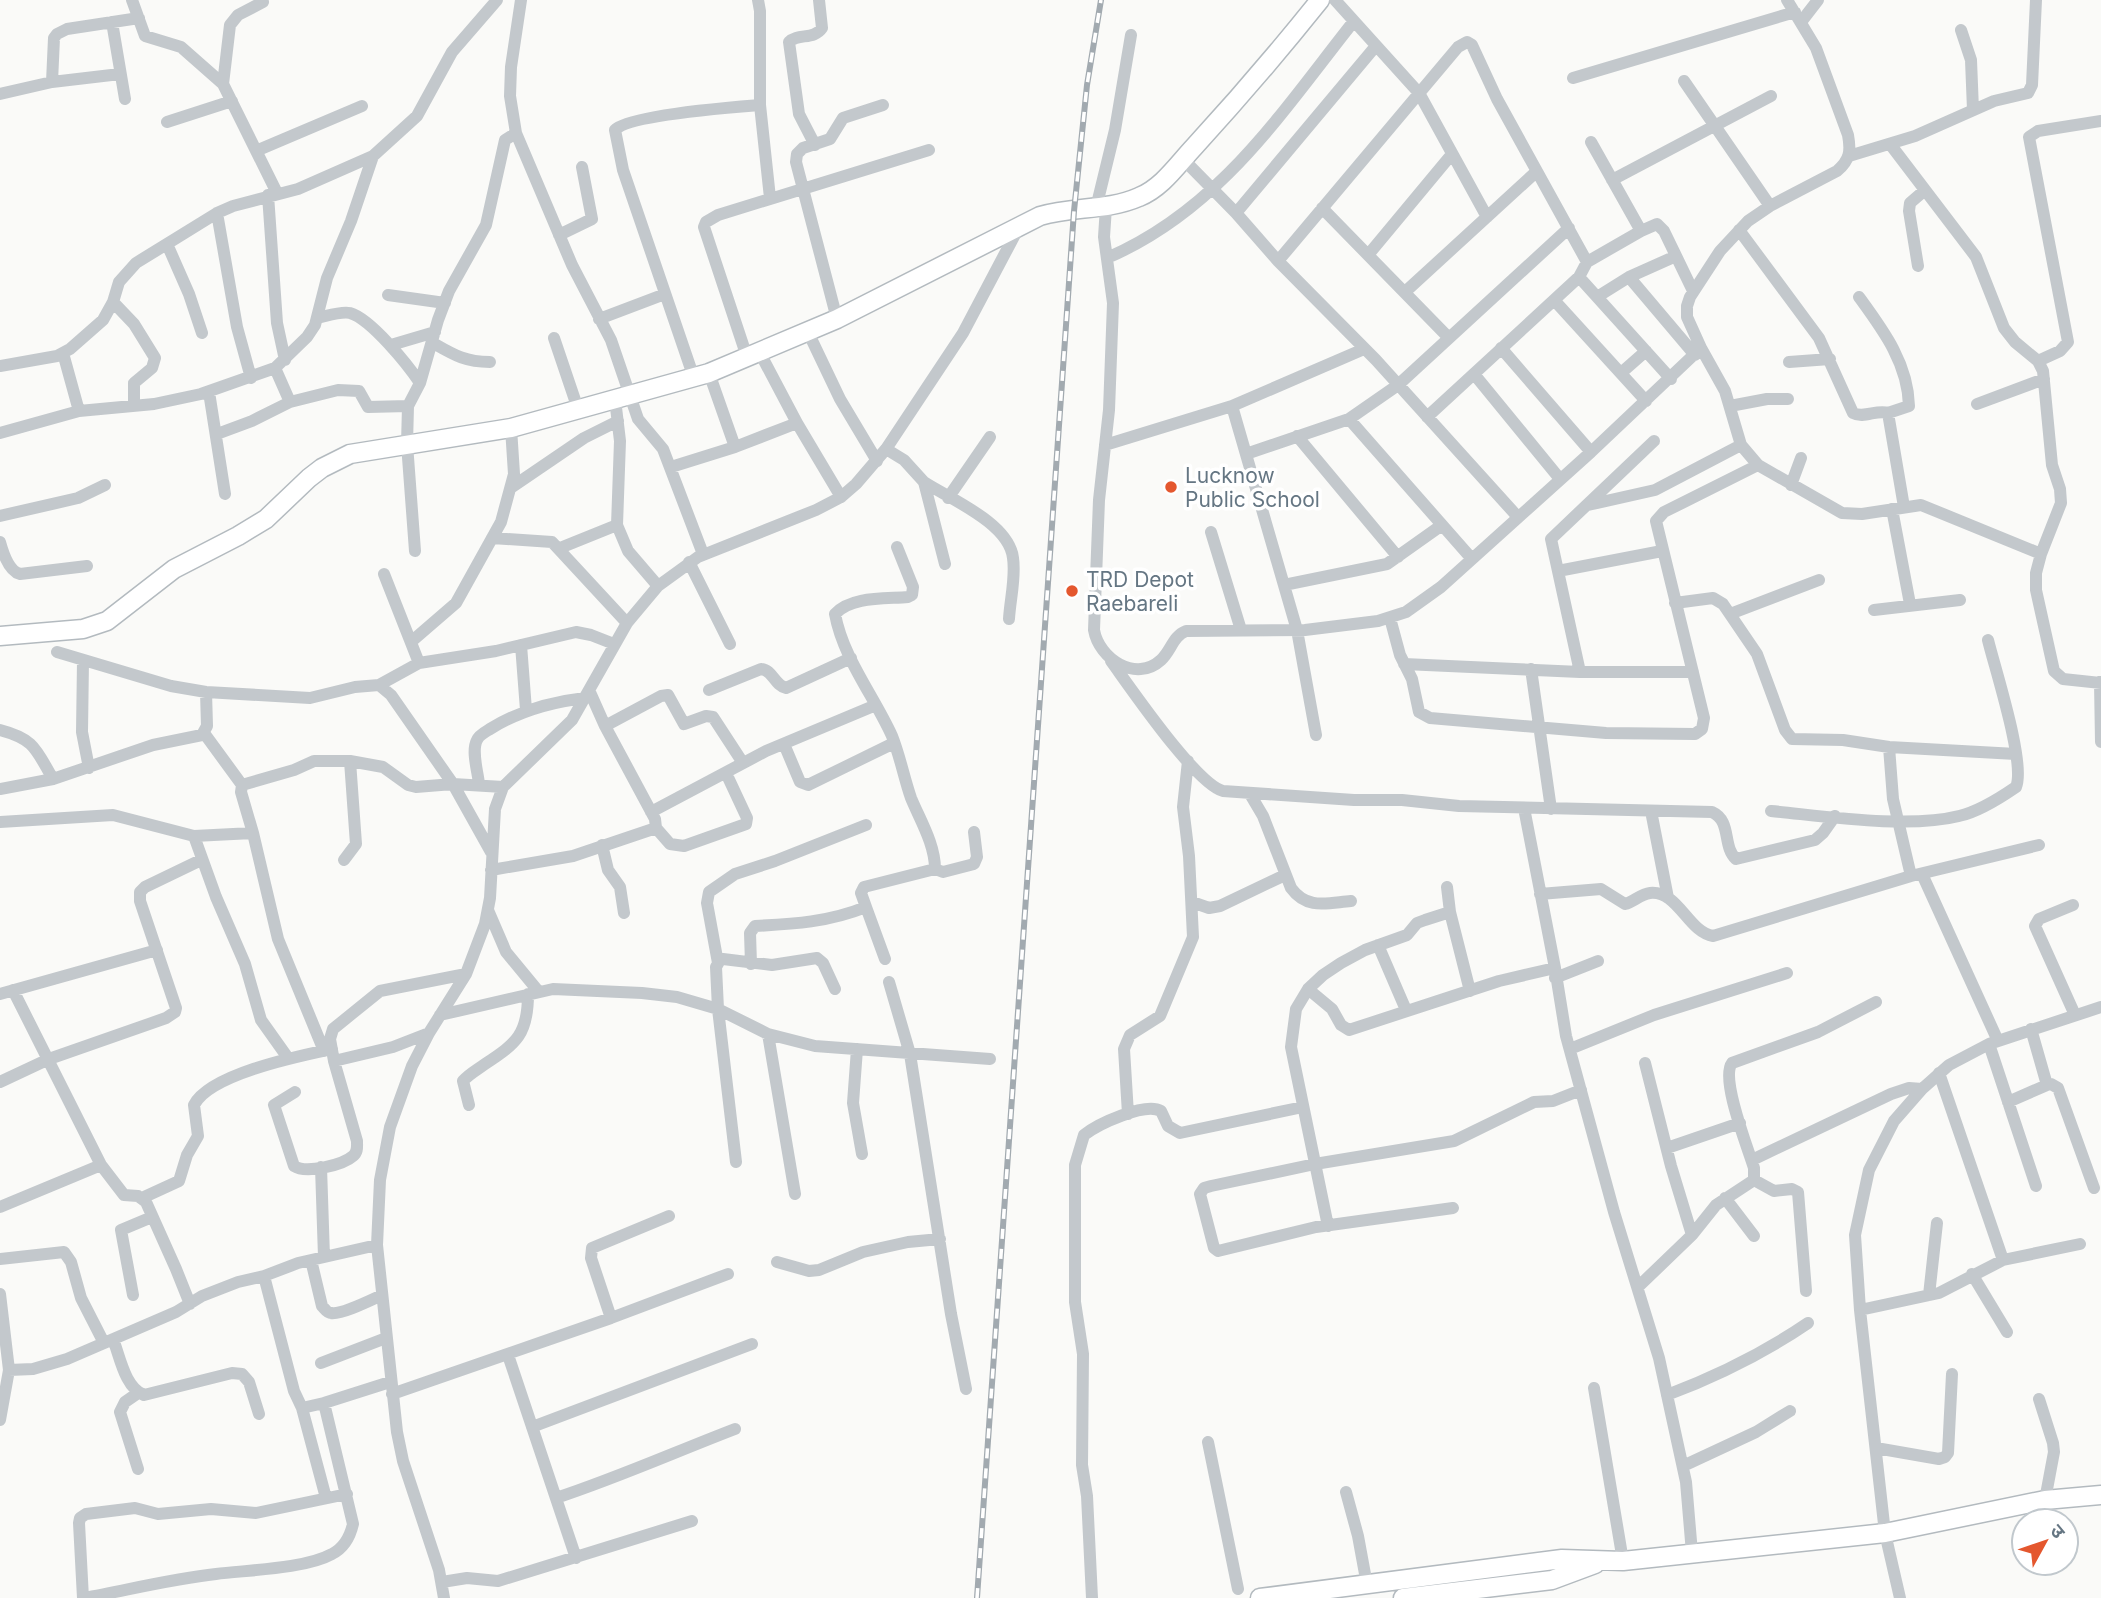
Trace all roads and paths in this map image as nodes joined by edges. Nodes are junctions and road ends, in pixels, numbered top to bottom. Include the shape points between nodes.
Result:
1 (132, 0) edge
2 (497, 0) edge
3 (521, 0) edge
4 (758, 0) edge
5 (819, 0) edge
6 (1320, 0) edge
7 (1335, 0) edge
8 (1787, 0) edge
9 (1818, 0) edge
10 (2036, 0) edge
11 (263, 2) edge
12 (1798, 17) junction
13 (139, 18) junction
14 (1353, 21) junction
15 (113, 22) junction
16 (1961, 30) dead end
17 (1131, 35) dead end
18 (1376, 47) junction
19 (120, 74) junction
20 (1573, 78) dead end
21 (1684, 81) dead end
22 (52, 82) junction
23 (223, 84) junction
24 (1419, 93) junction
25 (0, 94) edge
26 (1771, 96) dead end
27 (125, 99) dead end
28 (232, 101) junction
29 (760, 104) junction
30 (883, 105) dead end
31 (362, 106) dead end
32 (1973, 110) junction
33 (2101, 121) edge
34 (167, 122) dead end
35 (1714, 126) junction
36 (516, 133) junction
37 (1591, 142) dead end
38 (1889, 144) junction
39 (815, 145) junction
40 (929, 150) dead end
41 (256, 151) junction
42 (1452, 154) junction
43 (373, 156) junction
44 (1849, 156) junction
45 (1183, 159) junction
46 (582, 167) dead end
47 (1536, 172) junction
48 (1612, 180) junction
49 (805, 190) junction
50 (1214, 190) junction
51 (1925, 190) junction
52 (273, 194) junction
53 (770, 198) junction
54 (1770, 206) junction
55 (1102, 208) junction
56 (1322, 208) junction
57 (1236, 212) junction
58 (217, 213) junction
59 (1487, 217) junction
60 (1021, 225) junction
61 (1569, 228) junction
62 (1641, 230) junction
63 (1739, 230) junction
64 (559, 235) junction
65 (167, 244) junction
66 (1368, 255) junction
67 (1676, 256) junction
68 (1107, 258) junction
69 (1278, 261) junction
70 (1587, 262) junction
71 (1918, 266) dead end
72 (1579, 276) junction
73 (1629, 277) junction
74 (1693, 291) junction
75 (1405, 292) junction
76 (665, 294) junction
77 (388, 295) dead end
78 (1597, 297) junction
79 (1859, 297) dead end
80 (1554, 299) junction
81 (113, 302) junction
82 (445, 303) junction
83 (317, 318) junction
84 (600, 319) junction
85 (837, 319) junction
86 (808, 332) junction
87 (202, 333) dead end
88 (434, 338) junction
89 (554, 338) dead end
90 (1449, 338) junction
91 (391, 345) junction
92 (1502, 348) junction
93 (1364, 349) junction
94 (1646, 351) junction
95 (1698, 351) junction
96 (63, 354) junction
97 (753, 355) junction
98 (1830, 359) junction
99 (2038, 361) junction
100 (490, 362) dead end
101 (1789, 362) dead end
102 (280, 364) junction
103 (0, 366) edge
104 (1621, 373) junction
105 (1474, 374) junction
106 (702, 375) junction
107 (251, 378) junction
108 (1671, 379) junction
109 (2044, 379) junction
110 (420, 383) junction
111 (1398, 385) junction
112 (209, 392) junction
113 (622, 397) junction
114 (1788, 398) dead end
115 (1646, 401) junction
116 (290, 402) junction
117 (1977, 404) dead end
118 (134, 405) junction
119 (408, 406) junction
120 (1232, 406) junction
121 (1730, 406) junction
122 (578, 409) junction
123 (79, 411) junction
124 (1888, 413) junction
125 (1427, 417) junction
126 (1349, 419) junction
127 (618, 421) junction
128 (797, 423) junction
129 (511, 428) junction
130 (0, 433) edge
131 (217, 433) junction
132 (1297, 436) junction
133 (990, 437) dead end
134 (1654, 441) dead end
135 (407, 444) junction
136 (1105, 445) junction
137 (1741, 445) junction
138 (735, 447) junction
139 (886, 449) junction
140 (1591, 452) junction
141 (1246, 454) junction
142 (1801, 458) dead end
143 (877, 461) junction
144 (1758, 465) junction
145 (671, 467) junction
146 (1560, 479) junction
147 (924, 482) junction
148 (105, 485) dead end
149 (1791, 485) junction
150 (512, 487) junction
151 (225, 494) dead end
152 (841, 497) junction
153 (948, 498) junction
154 (1588, 505) junction
155 (1898, 508) junction
156 (0, 516) edge
157 (1517, 516) junction
158 (617, 525) junction
159 (1442, 525) junction
160 (1211, 532) dead end
161 (492, 538) junction
162 (0, 545) edge
163 (897, 547) dead end
164 (560, 548) junction
165 (415, 551) dead end
166 (1662, 551) junction
167 (703, 554) junction
168 (2041, 554) junction
169 (1398, 557) junction
170 (1472, 559) junction
171 (689, 562) junction
172 (945, 564) dead end
173 (87, 566) dead end
174 (1558, 571) junction
175 (384, 574) dead end
176 (1819, 580) dead end
177 (1284, 585) junction
178 (658, 586) junction
179 (1960, 600) dead end
180 (1675, 603) junction
181 (1910, 604) junction
182 (1874, 610) dead end
183 (1730, 614) junction
184 (1390, 618) junction
185 (1009, 619) dead end
186 (627, 623) junction
187 (1241, 630) junction
188 (1297, 630) junction
189 (0, 636) edge
190 (1988, 640) dead end
191 (412, 641) junction
192 (614, 644) junction
193 (730, 644) dead end
194 (522, 645) junction
195 (57, 652) dead end
196 (852, 658) junction
197 (83, 661) junction
198 (1110, 661) junction
199 (419, 663) junction
200 (1404, 664) junction
201 (1531, 669) junction
202 (1580, 672) junction
203 (1693, 672) junction
204 (2100, 682) edge
205 (379, 685) junction
206 (709, 690) dead end
207 (206, 692) junction
208 (587, 694) junction
209 (876, 705) junction
210 (526, 710) junction
211 (605, 726) junction
212 (1538, 728) junction
213 (0, 730) edge
214 (204, 733) junction
215 (1316, 735) dead end
216 (2101, 742) edge
217 (894, 743) junction
218 (784, 744) junction
219 (1889, 747) junction
220 (2016, 754) junction
221 (350, 761) junction
222 (1188, 761) junction
223 (743, 763) junction
224 (89, 768) junction
225 (726, 772) junction
226 (53, 779) junction
227 (453, 784) junction
228 (479, 784) junction
229 (242, 785) junction
230 (503, 787) junction
231 (0, 789) edge
232 (1250, 794) junction
233 (1524, 808) junction
234 (1551, 809) junction
235 (1651, 811) junction
236 (1771, 811) dead end
237 (651, 812) junction
238 (1835, 816) junction
239 (1898, 821) junction
240 (0, 822) edge
241 (866, 825) dead end
242 (656, 828) junction
243 (974, 832) dead end
244 (253, 833) junction
245 (194, 836) junction
246 (602, 845) junction
247 (2039, 845) dead end
248 (491, 853) junction
249 (201, 860) junction
250 (344, 860) dead end
251 (935, 869) junction
252 (491, 870) junction
253 (1285, 875) junction
254 (1917, 875) junction
255 (1447, 887) dead end
256 (1541, 894) junction
257 (1668, 898) junction
258 (1351, 901) dead end
259 (1192, 902) junction
260 (2073, 905) dead end
261 (866, 907) junction
262 (488, 910) junction
263 (1450, 912) junction
264 (624, 913) dead end
265 (1378, 945) junction
266 (157, 950) junction
267 (885, 959) dead end
268 (1598, 961) dead end
269 (718, 962) junction
270 (751, 964) junction
271 (1555, 973) junction
272 (1787, 973) dead end
273 (466, 974) junction
274 (889, 982) dead end
275 (835, 989) dead end
276 (1308, 989) junction
277 (13, 990) junction
278 (1470, 991) junction
279 (533, 993) junction
280 (0, 994) edge
281 (1876, 1002) dead end
282 (2101, 1007) edge
283 (718, 1009) junction
284 (1406, 1010) junction
285 (440, 1015) junction
286 (2075, 1015) junction
287 (2031, 1029) junction
288 (429, 1033) junction
289 (768, 1034) junction
290 (1993, 1042) junction
291 (857, 1049) junction
292 (1570, 1049) junction
293 (330, 1054) junction
294 (910, 1054) junction
295 (288, 1058) junction
296 (49, 1059) junction
297 (990, 1059) dead end
298 (1645, 1063) dead end
299 (1939, 1073) junction
300 (0, 1082) edge
301 (2047, 1085) junction
302 (1922, 1089) junction
303 (1581, 1090) junction
304 (295, 1091) dead end
305 (2008, 1102) junction
306 (469, 1105) dead end
307 (1303, 1107) junction
308 (1128, 1114) junction
309 (1740, 1123) junction
310 (1667, 1148) junction
311 (862, 1154) dead end
312 (1752, 1160) junction
313 (736, 1161) dead end
314 (1315, 1164) junction
315 (101, 1165) junction
316 (321, 1167) junction
317 (1754, 1180) junction
318 (2036, 1186) dead end
319 (2094, 1188) dead end
320 (795, 1194) dead end
321 (142, 1198) junction
322 (1725, 1198) junction
323 (0, 1208) edge
324 (1453, 1208) dead end
325 (670, 1216) dead end
326 (152, 1217) junction
327 (1937, 1223) dead end
328 (1328, 1226) junction
329 (1692, 1235) junction
330 (1754, 1236) dead end
331 (940, 1239) junction
332 (2080, 1244) dead end
333 (377, 1245) junction
334 (324, 1257) junction
335 (0, 1259) edge
336 (311, 1260) junction
337 (2003, 1260) junction
338 (778, 1262) dead end
339 (728, 1274) dead end
340 (1972, 1274) junction
341 (264, 1276) junction
342 (1638, 1287) junction
343 (1806, 1291) dead end
344 (0, 1294) edge
345 (133, 1295) dead end
346 (382, 1295) junction
347 (1929, 1295) junction
348 (190, 1304) junction
349 (1860, 1310) junction
350 (611, 1318) junction
351 (1808, 1323) dead end
352 (2007, 1332) dead end
353 (386, 1338) junction
354 (109, 1341) junction
355 (752, 1344) dead end
356 (508, 1355) junction
357 (321, 1363) dead end
358 (9, 1370) junction
359 (1952, 1374) dead end
360 (391, 1388) junction
361 (1594, 1388) dead end
362 (966, 1389) dead end
363 (138, 1393) junction
364 (1667, 1395) junction
365 (2039, 1399) dead end
366 (324, 1403) junction
367 (302, 1408) junction
368 (1790, 1411) dead end
369 (259, 1414) dead end
370 (0, 1420) edge
371 (532, 1427) junction
372 (736, 1429) dead end
373 (1208, 1442) dead end
374 (1876, 1448) junction
375 (1683, 1466) junction
376 (138, 1469) dead end
377 (1346, 1492) dead end
378 (347, 1494) junction
379 (2101, 1495) edge
380 (326, 1498) junction
381 (556, 1498) junction
382 (2045, 1500) junction
383 (692, 1521) dead end
384 (1885, 1533) junction
385 (1692, 1553) junction
386 (576, 1558) junction
387 (1615, 1560) junction
388 (1365, 1574) dead end
389 (442, 1582) junction
390 (1238, 1589) dead end
391 (83, 1598) edge
392 (444, 1598) edge
393 (1093, 1598) edge
394 (1261, 1598) edge
395 (1404, 1598) edge
396 (1900, 1598) edge

1 - 13 street
2 - 43 street via 452,52 417,116
3 - 36 street via 511,68
4 - 29 street
5 - 39 street via 820,32 789,42 799,114
6 - 45 street
7 - 14 street
8 - 12 street
9 - 12 street
10 - 32 street via 2030,91
11 - 23 street via 238,15 230,25
12 - 20 street
12 - 44 street via 1824,65 1848,135
13 - 15 street
13 - 23 street via 145,36 181,47
14 - 18 street
14 - 50 street
15 - 19 street
15 - 22 street via 57,34
16 - 32 street via 1971,60
17 - 55 street
18 - 24 street
18 - 57 street
19 - 22 street
19 - 27 street
21 - 35 street
22 - 25 street
23 - 28 street
24 - 42 street
24 - 47 street via 1458,47 1467,42 1472,45
24 - 56 street
26 - 35 street
28 - 34 street
28 - 41 street
29 - 53 street
29 - 76 street via 636,121 615,130 623,170
30 - 39 street via 843,118 831,139
31 - 41 street
32 - 38 street
33 - 99 street via 2038,131 2029,137 2068,342
35 - 48 street
35 - 54 street
36 - 64 street
36 - 82 street via 505,140 486,225
37 - 48 street
38 - 44 street
38 - 51 street
39 - 49 street via 797,154
40 - 49 street
41 - 52 street
42 - 59 street
42 - 66 street
43 - 52 street via 307,185
43 - 83 street via 327,278
44 - 54 street via 1825,179
45 - 50 street
45 - 55 street via 1143,196
46 - 64 street via 592,219
47 - 59 street
47 - 61 street
48 - 62 street
49 - 53 street
49 - 85 street
50 - 57 street
50 - 68 street via 1163,229
51 - 71 street via 1910,203 1909,211
51 - 99 street via 1976,257 2004,328
52 - 58 street
52 - 102 street
53 - 97 street via 710,219 704,227
54 - 63 street
55 - 60 street via 1052,212
55 - 68 street
56 - 66 street
56 - 69 street
57 - 69 street
58 - 65 street
58 - 107 street
59 - 75 street
60 - 85 street
60 - 139 street via 963,333
61 - 70 street
61 - 90 street
62 - 67 street via 1659,225
62 - 70 street
63 - 74 street
63 - 98 street
64 - 84 street
65 - 81 street via 126,272
65 - 87 street
66 - 75 street
67 - 73 street
67 - 74 street
68 - 136 street via 1114,303
69 - 93 street
70 - 72 street
72 - 78 street
72 - 80 street
73 - 78 street
73 - 95 street
74 - 95 street via 1687,317
75 - 90 street
76 - 84 street
76 - 106 street
77 - 82 street
78 - 94 street
79 - 124 street via 1900,362 1909,405
80 - 92 street
80 - 104 street
81 - 96 street via 103,320
81 - 118 street via 134,324 155,358 152,368 134,383
82 - 88 street
83 - 91 street via 353,314
83 - 102 street via 307,337
84 - 113 street via 619,359
85 - 86 street
86 - 97 street
86 - 143 street
88 - 91 street
88 - 100 street via 460,358
88 - 110 street
89 - 122 street
90 - 111 street
91 - 110 street
92 - 105 street
92 - 140 street
93 - 111 street
93 - 120 street
94 - 104 street
94 - 108 street
95 - 108 street
95 - 121 street via 1726,391
96 - 103 street
96 - 123 street
97 - 106 street
97 - 128 street
98 - 101 street
98 - 124 street via 1853,413
99 - 109 street
102 - 107 street
102 - 116 street
104 - 115 street
105 - 125 street
105 - 146 street
106 - 113 street
106 - 138 street
107 - 112 street
108 - 115 street
109 - 117 street
109 - 168 street via 2052,465 2061,503
110 - 119 street
111 - 125 street
111 - 126 street
112 - 118 street
112 - 131 street
113 - 122 street
113 - 127 street
113 - 145 street via 663,449
114 - 121 street
115 - 140 street
116 - 119 street via 355,390 368,407
116 - 131 street
118 - 123 street
119 - 135 street
120 - 136 street
120 - 141 street
121 - 137 street
122 - 129 street
123 - 130 street
124 - 155 street
125 - 157 street
126 - 132 street
126 - 159 street
127 - 150 street via 584,438
127 - 158 street
128 - 138 street
128 - 152 street
129 - 135 street
129 - 150 street
131 - 151 street
132 - 141 street
132 - 169 street
133 - 153 street
134 - 154 street
135 - 165 street
135 - 189 street via 350,454 322,468 266,519 174,569 107,621 83,629
136 - 198 street via 1094,630
137 - 144 street
137 - 154 street via 1655,490
138 - 145 street
139 - 143 street
139 - 147 street
140 - 146 street
141 - 177 street
142 - 149 street
143 - 152 street
144 - 149 street
144 - 166 street via 1661,514 1656,526
145 - 167 street
146 - 157 street
147 - 153 street
147 - 172 street
148 - 156 street via 79,498
149 - 155 street via 1842,513
150 - 161 street
152 - 167 street
153 - 185 street via 986,520 1008,545 1013,559
154 - 174 street via 1550,539
155 - 168 street via 1929,507
155 - 181 street
157 - 170 street
158 - 164 street
158 - 178 street via 628,551
159 - 169 street
159 - 170 street
160 - 187 street
161 - 164 street via 544,540
161 - 191 street via 456,603
162 - 173 street via 14,572 20,574
163 - 196 street via 914,592 837,611 840,632
164 - 186 street
166 - 174 street
166 - 180 street
167 - 171 street
168 - 204 street via 2036,590 2054,671 2063,678
169 - 177 street via 1371,568
170 - 184 street via 1419,604
171 - 178 street
171 - 193 street
174 - 202 street
175 - 191 street
176 - 183 street
177 - 188 street
178 - 186 street
179 - 181 street
180 - 183 street via 1713,598
180 - 203 street
181 - 182 street
183 - 219 street via 1757,654 1789,737
184 - 188 street
184 - 200 street
186 - 192 street
187 - 188 street
187 - 198 street via 1181,632 1162,659 1149,666 1121,666
188 - 215 street
190 - 220 street
191 - 199 street
192 - 194 street via 576,632
192 - 208 street
194 - 199 street
194 - 210 street
195 - 197 street
196 - 206 street via 786,688 761,669
196 - 209 street
197 - 207 street via 171,687
197 - 224 street via 82,732
198 - 222 street
199 - 205 street
200 - 201 street
200 - 212 street via 1423,715
201 - 202 street
201 - 212 street
202 - 203 street
203 - 212 street via 1704,718 1702,729 1695,734
204 - 216 street
205 - 207 street via 310,698
205 - 227 street via 391,695
207 - 214 street
208 - 210 street
208 - 211 street
208 - 230 street via 562,732
209 - 217 street
209 - 218 street
210 - 228 street via 477,740
211 - 223 street via 668,695 684,724 713,717
211 - 237 street
212 - 234 street
213 - 226 street via 30,742
214 - 224 street
214 - 229 street
217 - 218 street via 808,785 800,782
217 - 251 street
218 - 223 street
219 - 220 street
219 - 239 street
220 - 239 street via 2014,789 1962,816
221 - 227 street via 383,767 416,787
221 - 229 street via 314,761
221 - 250 street via 356,844
222 - 232 street via 1215,789
222 - 259 street via 1183,807
223 - 225 street
224 - 226 street
225 - 237 street
225 - 242 street via 746,824 684,846 670,844
226 - 231 street
227 - 228 street
227 - 248 street
228 - 230 street
229 - 244 street
230 - 248 street via 495,810
232 - 233 street
232 - 253 street via 1264,816
233 - 234 street
233 - 256 street
234 - 235 street
235 - 238 street via 1718,815 1736,859 1815,840
235 - 257 street
236 - 238 street
237 - 242 street
238 - 239 street
239 - 254 street
240 - 245 street via 113,815
241 - 269 street via 735,874 709,892
242 - 246 street
243 - 251 street via 974,864 943,872
244 - 245 street
244 - 293 street via 278,939
245 - 249 street
246 - 252 street via 573,856
246 - 264 street via 608,870 620,887
247 - 254 street
248 - 252 street
249 - 266 street via 140,892
249 - 295 street via 245,964 261,1020
251 - 261 street via 864,887 861,893
252 - 262 street
253 - 258 street via 1305,902
253 - 259 street via 1220,906 1209,908
254 - 257 street via 1713,936 1704,933
254 - 290 street
255 - 263 street
256 - 257 street via 1601,889 1625,904 1651,892
256 - 271 street
259 - 308 street via 1193,937 1165,1007 1154,1022 1126,1041
260 - 286 street via 2036,921 2035,926
261 - 267 street
261 - 270 street via 818,922 755,926 750,933
262 - 273 street
262 - 279 street via 506,952
263 - 265 street
263 - 278 street
265 - 276 street via 1341,963
265 - 284 street
266 - 277 street
266 - 296 street via 176,1008 172,1016
268 - 271 street
269 - 270 street
269 - 283 street
270 - 275 street via 817,958
271 - 278 street via 1499,981
271 - 292 street
272 - 292 street
273 - 285 street
273 - 293 street via 380,992 334,1029
274 - 294 street
276 - 284 street via 1349,1030
276 - 307 street via 1296,1009 1292,1047
277 - 280 street
277 - 296 street
278 - 284 street
279 - 283 street via 553,989 642,993
279 - 285 street
279 - 306 street via 522,1032 463,1081
281 - 309 street via 1818,1032 1732,1063 1730,1096
282 - 286 street
283 - 289 street
283 - 313 street
285 - 288 street
286 - 287 street
287 - 290 street
287 - 301 street
288 - 293 street via 393,1047
288 - 333 street via 390,1127 380,1180
289 - 291 street via 814,1046
289 - 320 street
290 - 299 street
290 - 305 street
291 - 294 street
291 - 311 street via 853,1102
292 - 303 street
293 - 295 street
293 - 316 street via 357,1150 352,1157
294 - 297 street
294 - 331 street
295 - 321 street via 216,1086 198,1098 194,1105 198,1136 179,1181
296 - 300 street
296 - 315 street
298 - 310 street
299 - 302 street
299 - 337 street
301 - 305 street
301 - 319 street via 2057,1088
302 - 312 street via 1891,1094
302 - 349 street via 1894,1121 1869,1170 1855,1235
303 - 314 street via 1553,1101 1534,1102 1454,1141
303 - 342 street
304 - 316 street via 274,1105 291,1161 299,1170
305 - 318 street
307 - 308 street via 1180,1133 1168,1126 1155,1108
307 - 314 street
308 - 393 street via 1105,1121 1084,1135 1076,1165 1075,1301 1083,1354 1082,1465
309 - 310 street
309 - 312 street
310 - 329 street
312 - 317 street
314 - 328 street
314 - 328 street via 1211,1186 1201,1191 1201,1198 1218,1251
315 - 321 street via 124,1195
315 - 323 street
316 - 334 street
317 - 322 street
317 - 343 street via 1774,1191 1798,1192
321 - 326 street
322 - 329 street
322 - 330 street
324 - 328 street
325 - 350 street via 590,1252
326 - 345 street via 121,1230
326 - 348 street
327 - 347 street
329 - 342 street
331 - 338 street via 863,1252 819,1270
331 - 362 street
332 - 337 street
333 - 334 street
333 - 346 street
334 - 336 street
335 - 354 street via 64,1252 81,1297
336 - 341 street
336 - 346 street via 322,1306 332,1314
337 - 340 street
339 - 350 street
340 - 347 street
340 - 352 street
341 - 348 street via 214,1291
341 - 367 street
342 - 364 street
344 - 358 street
346 - 353 street
347 - 349 street
348 - 354 street
349 - 374 street
350 - 356 street
351 - 364 street via 1736,1365
353 - 357 street
353 - 360 street
354 - 358 street via 47,1366
354 - 363 street
355 - 371 street
356 - 360 street
356 - 371 street
358 - 370 street
359 - 374 street via 1945,1457
360 - 366 street
360 - 389 street via 403,1461
361 - 387 street via 1612,1484
363 - 369 street via 242,1374
363 - 376 street via 120,1412
364 - 375 street
365 - 382 street via 2054,1452
366 - 367 street
366 - 378 street
367 - 380 street
368 - 375 street
371 - 381 street
372 - 381 street
373 - 390 street
374 - 384 street
375 - 385 street
377 - 388 street
378 - 380 street
378 - 391 street via 351,1533 338,1550 323,1558
379 - 382 street
380 - 391 street via 256,1513 211,1509 158,1514 135,1508 86,1514 79,1523
381 - 386 street
382 - 384 street
383 - 386 street
384 - 385 street
384 - 396 street
385 - 387 street
386 - 389 street via 498,1581 467,1578
387 - 394 street via 1562,1559
387 - 395 street via 1552,1580
389 - 392 street

